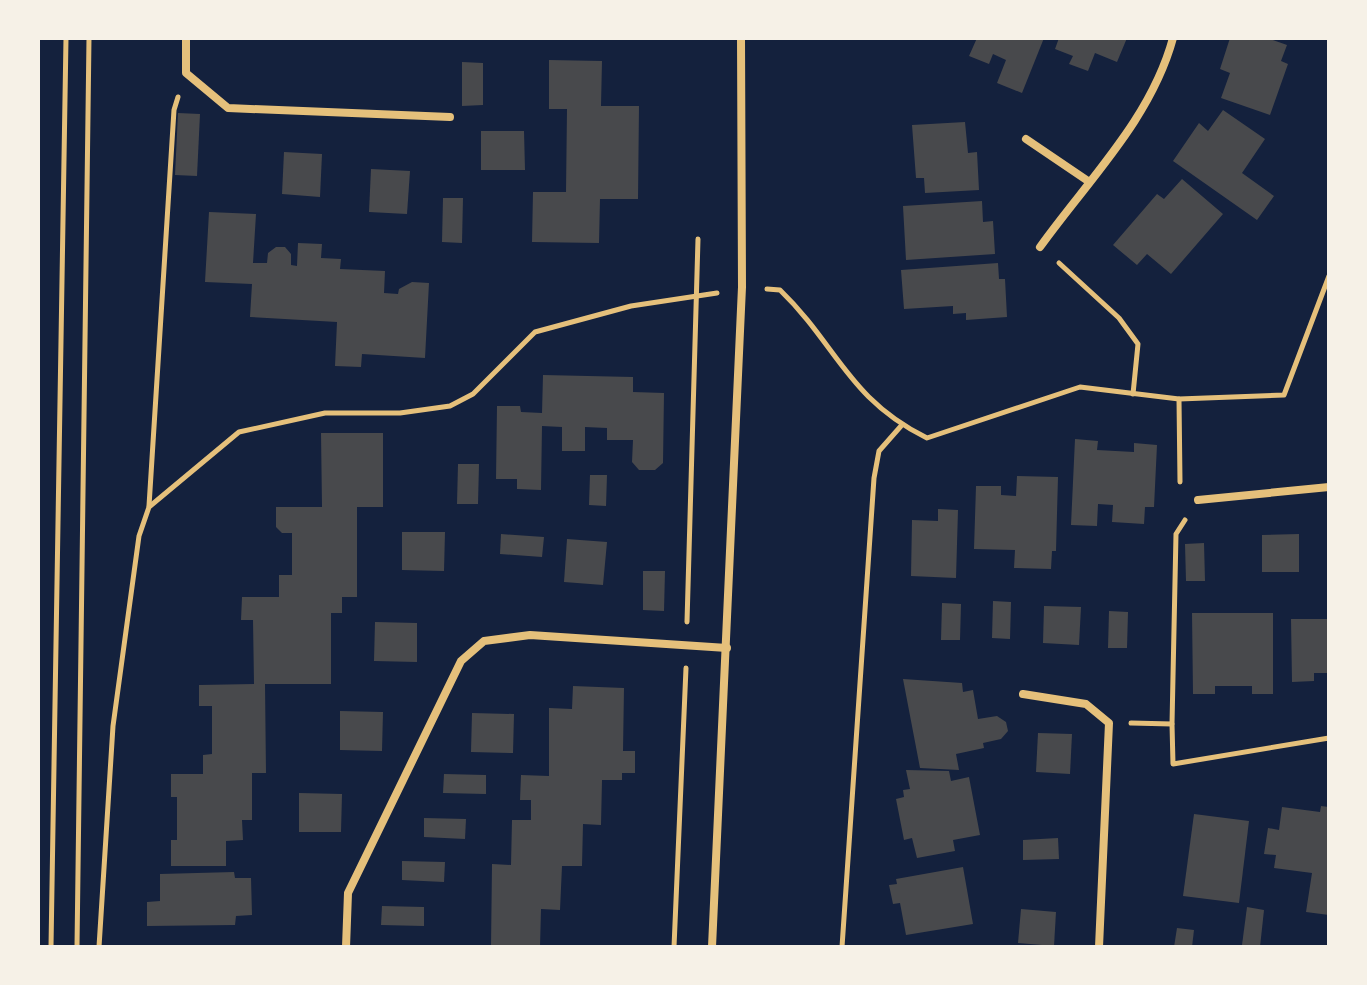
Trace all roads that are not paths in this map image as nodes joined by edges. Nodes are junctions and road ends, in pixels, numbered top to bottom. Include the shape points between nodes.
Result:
1 (186, 38) edge
2 (741, 38) edge
3 (1173, 38) edge
4 (450, 117) dead end
5 (1026, 139) dead end
6 (1088, 181) junction
7 (1040, 247) road end
8 (1329, 487) edge
9 (1198, 500) road end
10 (727, 648) junction
11 (1023, 694) dead end
12 (346, 947) edge
13 (712, 947) edge
14 (1099, 947) edge

1 - 4 street via 186,73 228,108
2 - 10 street via 742,287
3 - 6 street via 1147,106
5 - 6 street
6 - 7 street
8 - 9 street
10 - 12 street via 530,635 484,641 461,661 348,893
10 - 13 street
11 - 14 street via 1086,704 1109,723

